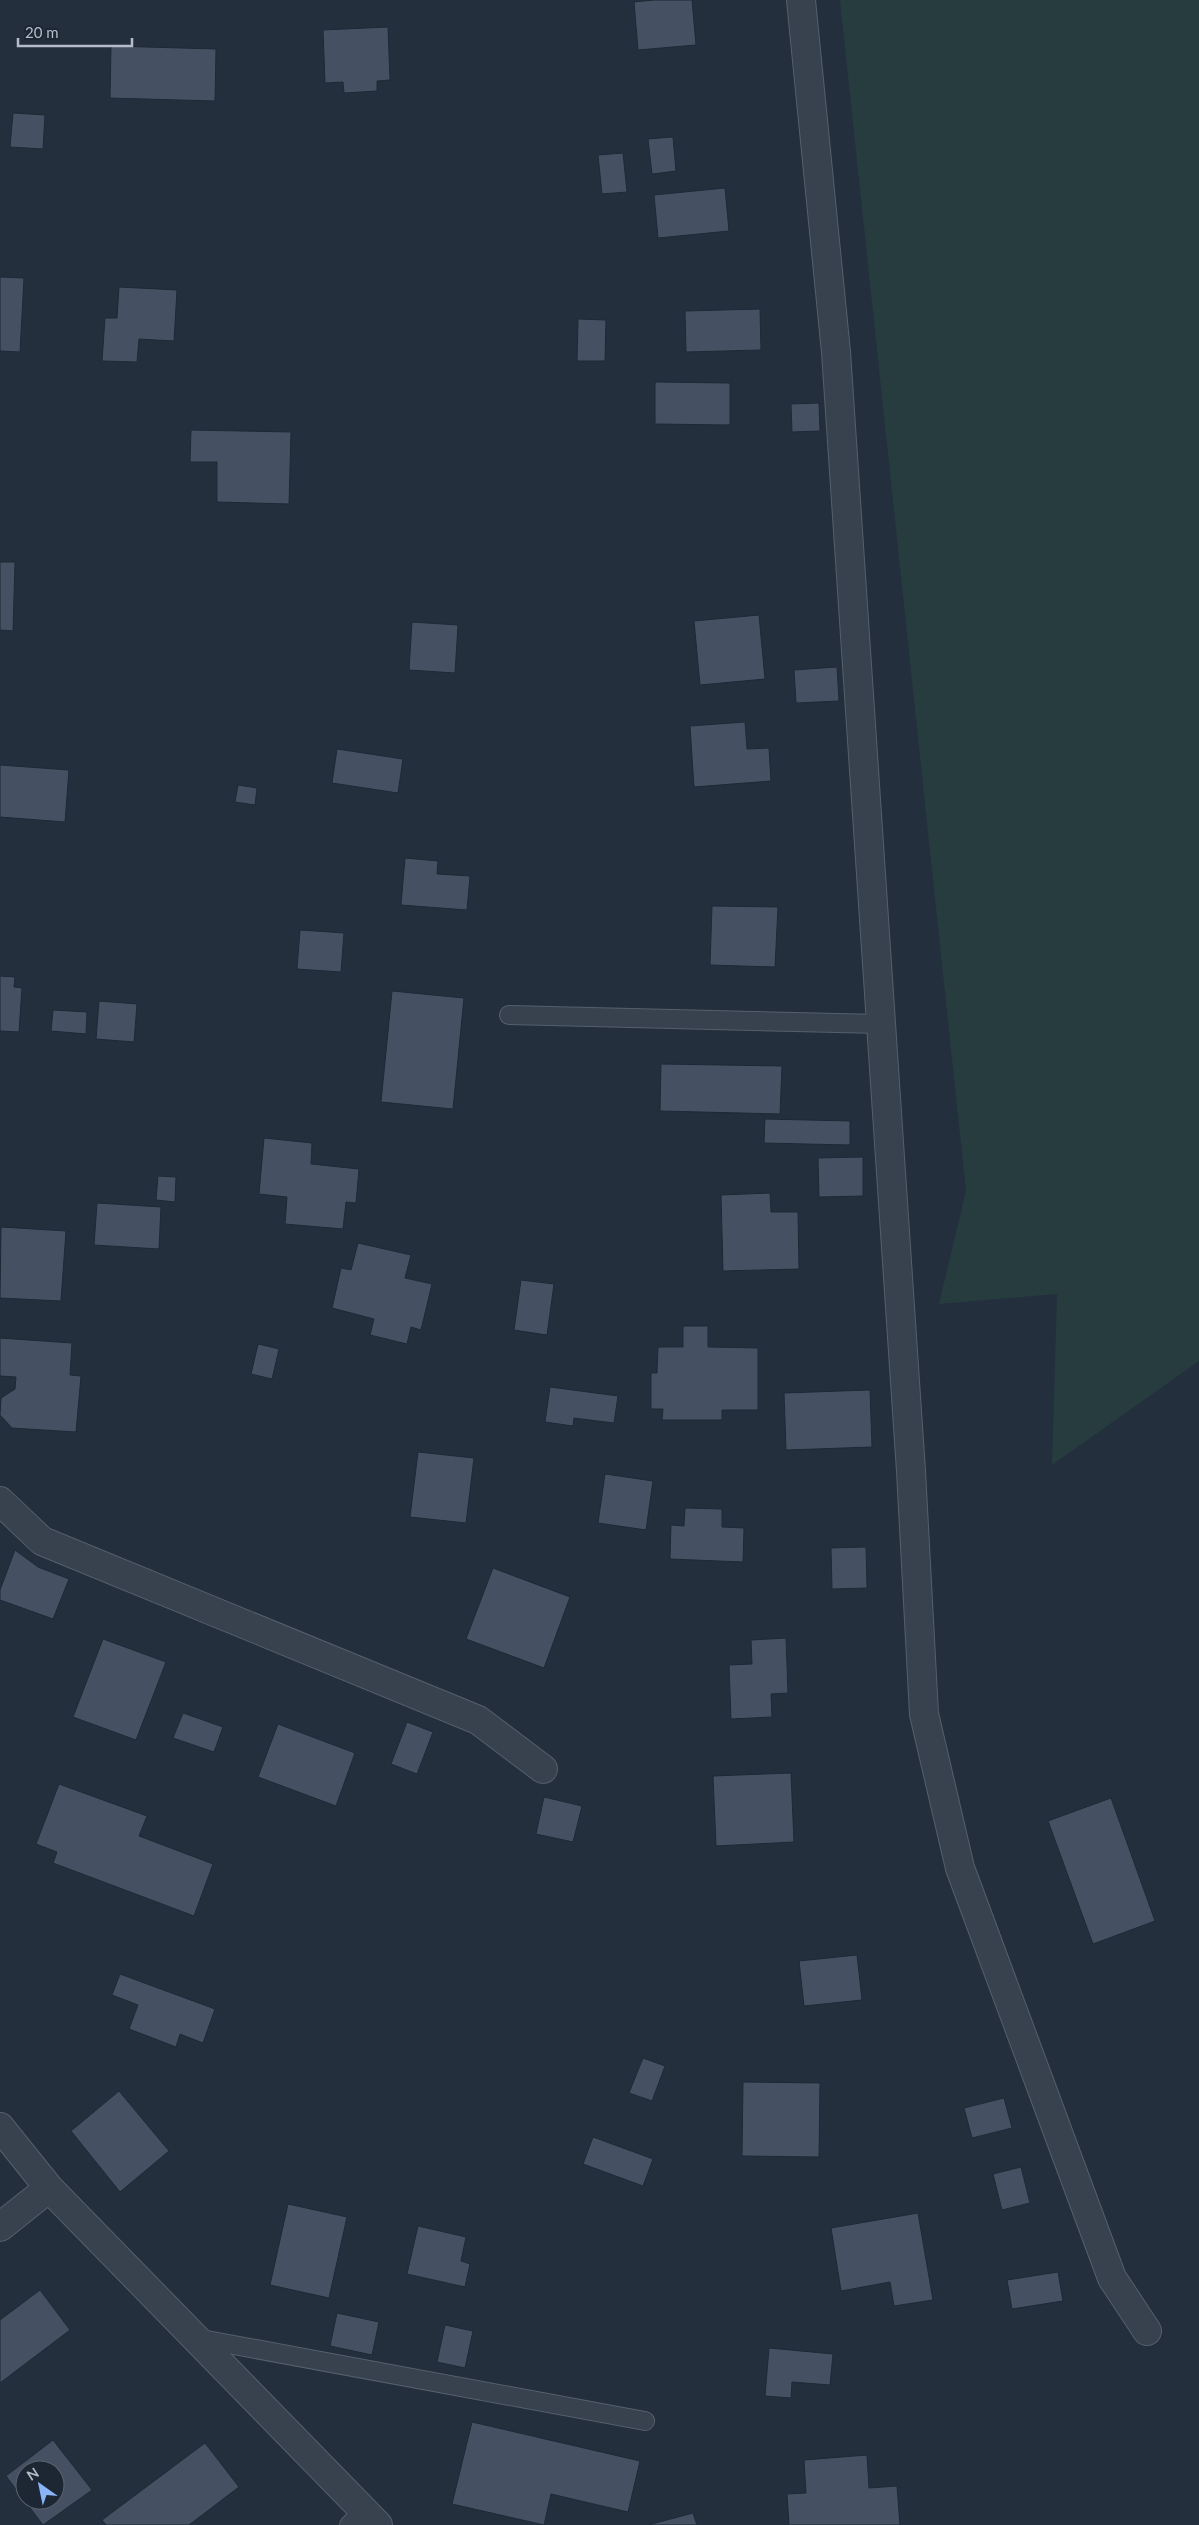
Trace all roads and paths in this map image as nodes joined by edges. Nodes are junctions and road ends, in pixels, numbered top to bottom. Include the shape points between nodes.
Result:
1 (800, 0) edge
2 (508, 1016) dead end
3 (880, 1024) junction
4 (0, 1501) edge
5 (543, 1769) dead end
6 (0, 2127) edge
7 (49, 2188) junction
8 (0, 2227) edge
9 (1147, 2332) dead end
10 (196, 2338) junction
11 (644, 2421) dead end
12 (364, 2520) edge

1 - 3 street via 836,352
2 - 3 lane
3 - 9 street via 924,1714 960,1868 1112,2278
4 - 5 street via 42,1541 478,1720
6 - 7 street
7 - 8 street
7 - 10 street
10 - 11 lane
10 - 12 street

